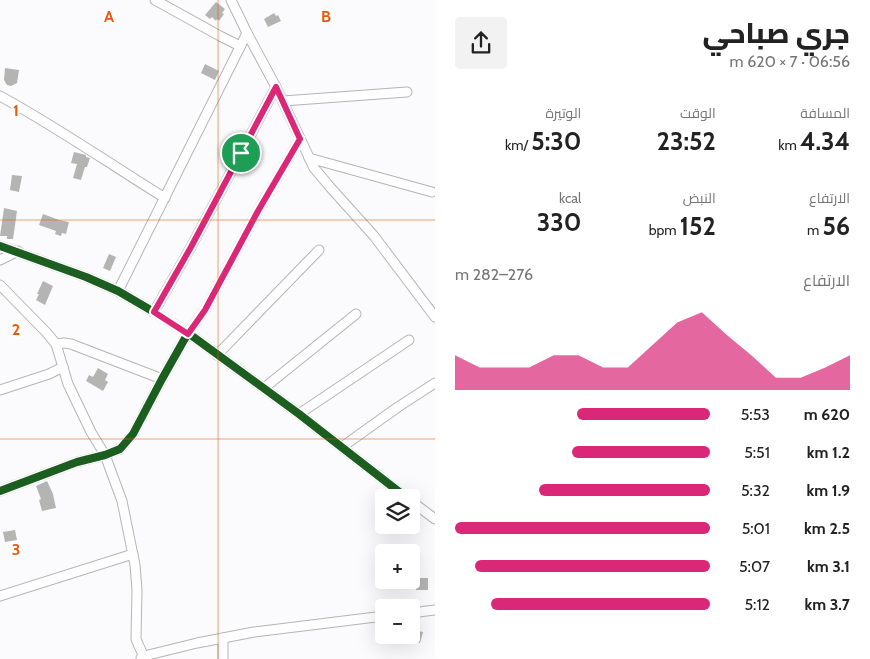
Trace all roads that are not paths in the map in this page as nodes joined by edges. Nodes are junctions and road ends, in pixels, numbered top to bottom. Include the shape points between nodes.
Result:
1 (155, 0) edge
2 (231, 0) edge
3 (247, 34) junction
4 (240, 46) junction
5 (276, 87) junction
6 (407, 92) dead end
7 (0, 96) edge
8 (283, 101) junction
9 (300, 139) junction
10 (309, 158) junction
11 (432, 192) dead end
12 (165, 198) junction
13 (0, 246) edge
14 (319, 250) dead end
15 (18, 251) junction
16 (0, 260) edge
17 (0, 285) edge
18 (118, 291) junction
19 (154, 312) junction
20 (356, 314) dead end
21 (435, 317) edge
22 (188, 334) junction
23 (409, 340) dead end
24 (56, 344) junction
25 (217, 355) junction
26 (63, 367) junction
27 (162, 379) junction
28 (435, 383) edge
29 (264, 388) junction
30 (0, 390) edge
31 (300, 414) junction
32 (342, 447) junction
33 (105, 454) junction
34 (396, 489) edge
35 (0, 491) edge
36 (420, 508) edge
37 (435, 519) edge
38 (133, 554) junction
39 (0, 596) edge
40 (435, 610) edge
41 (420, 612) edge
42 (375, 617) edge
43 (223, 638) junction
44 (142, 658) edge
45 (223, 659) edge

1 - 4 street
2 - 3 street
3 - 4 street
3 - 5 street
4 - 12 street
5 - 8 street
5 - 19 street
6 - 8 street
7 - 12 street
8 - 9 street
9 - 10 street
9 - 22 street via 205,310
10 - 11 street
10 - 21 street
12 - 18 street
13 - 15 street
14 - 25 street
15 - 16 street
15 - 18 street
17 - 24 street
18 - 19 street
19 - 22 street
20 - 29 street
22 - 25 street
22 - 27 street
23 - 31 street
24 - 26 street
24 - 27 street via 71,344
25 - 29 street
26 - 30 street
26 - 33 street via 80,410
27 - 33 street via 127,442 120,449
28 - 32 street
29 - 31 street
31 - 32 street
32 - 34 street
33 - 35 street
33 - 38 street via 122,501
36 - 37 street
38 - 39 street
38 - 44 street via 137,590 136,639
40 - 41 street
42 - 43 street
43 - 44 street
43 - 45 street

